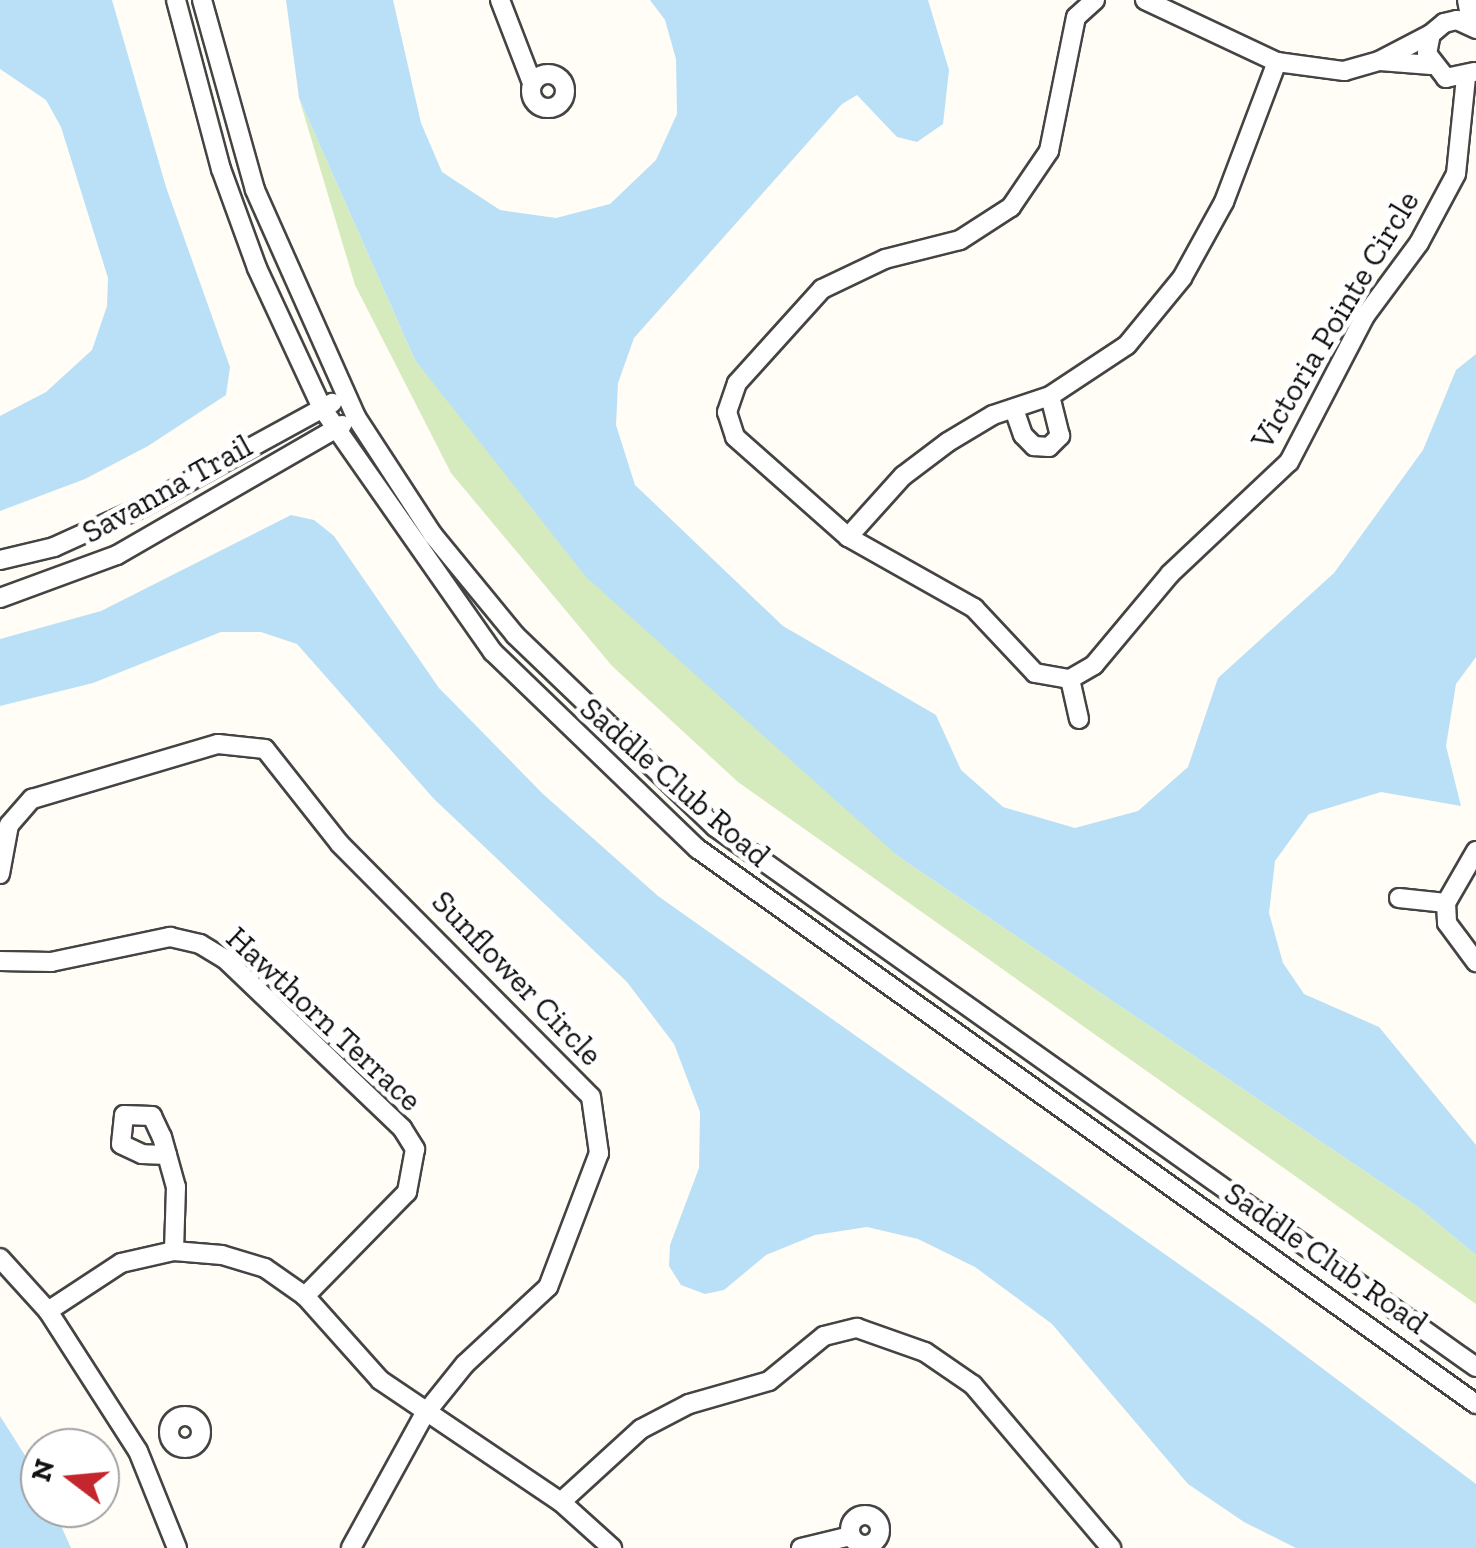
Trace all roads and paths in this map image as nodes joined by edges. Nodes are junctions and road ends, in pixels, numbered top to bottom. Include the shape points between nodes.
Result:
1 (176, 0) edge
2 (202, 0) edge
3 (500, 0) edge
4 (1095, 0) edge
5 (1144, 0) edge
6 (1454, 0) edge
7 (1467, 0) edge
8 (1474, 27) edge
9 (1437, 28) junction
10 (1379, 61) junction
11 (1277, 62) junction
12 (1431, 65) junction
13 (1473, 72) edge
14 (1446, 78) junction
15 (532, 83) dead end
16 (1458, 124) junction
17 (346, 395) junction
18 (1050, 396) junction
19 (322, 408) junction
20 (1016, 412) junction
21 (356, 417) junction
22 (333, 430) junction
23 (848, 536) junction
24 (28, 553) junction
25 (0, 560) edge
26 (37, 587) junction
27 (0, 598) edge
28 (1070, 679) junction
29 (1079, 719) dead end
30 (1476, 851) edge
31 (0, 874) edge
32 (1399, 898) dead end
33 (1446, 902) junction
34 (0, 961) edge
35 (1476, 962) edge
36 (1109, 1112) junction
37 (1094, 1134) junction
38 (167, 1155) dead end
39 (174, 1251) junction
40 (0, 1258) edge
41 (305, 1296) junction
42 (48, 1312) junction
43 (1476, 1367) edge
44 (1476, 1404) edge
45 (424, 1416) junction
46 (170, 1439) dead end
47 (138, 1452) junction
48 (561, 1502) junction
49 (852, 1536) dead end
50 (1105, 1546) edge
51 (177, 1548) edge
52 (351, 1548) edge
53 (612, 1548) edge
54 (801, 1548) edge

1 - 19 street, Saddle Club Road via 220,170
2 - 17 street, Saddle Club Road via 255,190
3 - 15 street
4 - 23 street via 1076,17 1048,151 1011,207 960,240 884,259 822,290 738,383 727,412 735,438
5 - 11 street
6 - 9 street
7 - 8 street
8 - 9 street
9 - 10 street
9 - 12 street
10 - 11 street via 1344,70
10 - 12 street
11 - 18 street via 1224,202 1182,278 1128,344
12 - 14 street
13 - 14 street
13 - 16 street, Victoria Pointe Circle
14 - 16 street, Victoria Pointe Circle
16 - 28 street, Victoria Pointe Circle via 1456,174 1419,244 1366,316 1289,462 1170,574 1094,664
17 - 19 street, Savanna Trail
17 - 21 street, Saddle Club Road
18 - 20 street
18 - 20 street via 1060,436 1049,447 1034,446 1023,435
19 - 22 street, Saddle Club Road
19 - 24 street, Savanna Trail via 142,507
20 - 23 street via 994,415 918,465
21 - 22 street, Savanna Trail
21 - 36 street, Saddle Club Road via 434,535 516,635 639,759 715,828
22 - 26 street, Savanna Trail via 117,555
22 - 37 street, Saddle Club Road via 493,652 616,776 698,849
23 - 28 street via 974,608 1034,673
24 - 25 street, Savanna Trail
24 - 26 street
26 - 27 street, Savanna Trail
28 - 29 street
30 - 33 street
31 - 45 street, Sunflower Circle via 9,825 32,798 218,744 264,749 340,844 592,1097 600,1153 548,1287 465,1364
32 - 33 street
33 - 35 street via 1448,923
34 - 41 street, Hawthorn Terrace via 51,962 170,937 200,944 225,959 402,1128 415,1149 407,1192
36 - 37 street
36 - 43 street, Saddle Club Road via 1420,1321
37 - 44 street, Saddle Club Road
38 - 39 street via 176,1187
39 - 41 street via 222,1254 265,1268
39 - 42 street via 121,1263
40 - 42 street
41 - 45 street via 380,1380
42 - 47 street
45 - 48 street
45 - 52 street, Sunflower Circle
46 - 47 street
47 - 51 street
48 - 50 street via 641,1429 688,1404 768,1380 824,1336 857,1328 925,1352 973,1385
48 - 53 street
49 - 54 street

